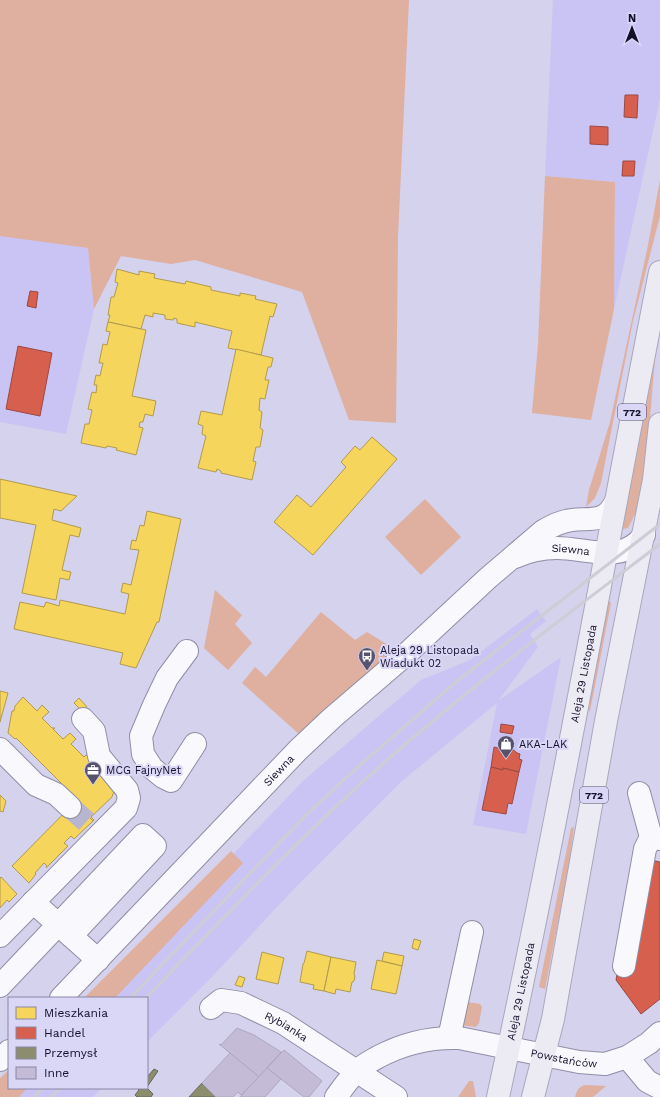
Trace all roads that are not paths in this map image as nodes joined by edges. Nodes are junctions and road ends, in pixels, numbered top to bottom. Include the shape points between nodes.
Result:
1 (660, 272) edge
2 (660, 424) edge
3 (602, 523) junction
4 (637, 541) junction
5 (606, 552) junction
6 (512, 558) junction
7 (187, 650) dead end
8 (83, 719) dead end
9 (195, 744) dead end
10 (0, 749) edge
11 (639, 794) dead end
12 (70, 807) tunnel mouth
13 (656, 838) edge
14 (33, 902) junction
15 (65, 931) junction
16 (472, 932) dead end
17 (0, 936) edge
18 (98, 960) junction
19 (624, 966) dead end
20 (0, 986) edge
21 (62, 997) edge
22 (211, 1008) dead end
23 (660, 1033) edge
24 (449, 1038) junction
25 (509, 1047) junction
26 (8, 1052) edge
27 (545, 1055) junction
28 (627, 1057) junction
29 (0, 1060) edge
30 (356, 1072) junction
31 (660, 1088) edge
32 (336, 1097) edge
33 (396, 1097) edge
34 (498, 1097) edge
35 (533, 1097) edge

1 - 3 main road, Aleja 29 Listopada / 772 via 615,503
2 - 4 main road, 772 via 654,480
3 - 4 street via 619,534
3 - 5 main road, Aleja 29 Listopada / 772
3 - 6 street, Siewna via 572,520 552,526 534,537
4 - 5 street, Siewna via 618,552
4 - 27 main road, 772 via 635,579 606,721
5 - 6 street, Siewna via 551,548 535,550
5 - 25 main road, Aleja 29 Listopada / 772 via 555,824
6 - 18 street, Siewna via 298,750
7 - 9 street via 167,678 141,736 143,754 152,768 171,781
8 - 14 street via 94,731 99,756 128,790 129,798 126,808 95,829
10 - 12 street via 36,785 56,794
11 - 13 street
13 - 19 street via 645,849
14 - 15 street
14 - 17 street
15 - 18 street
15 - 20 street
16 - 24 street
18 - 21 street, Siewna
22 - 30 street, Rybianka via 221,1000 241,1003 283,1023
23 - 28 street, Powstańców
24 - 25 street
24 - 30 street via 407,1044 372,1060
25 - 27 street, Powstańców
25 - 34 main road, Aleja 29 Listopada / 772
26 - 29 street
27 - 28 street, Powstańców via 597,1064
27 - 35 main road, 772
28 - 31 street via 647,1080
30 - 32 street
30 - 33 street, Rybianka

